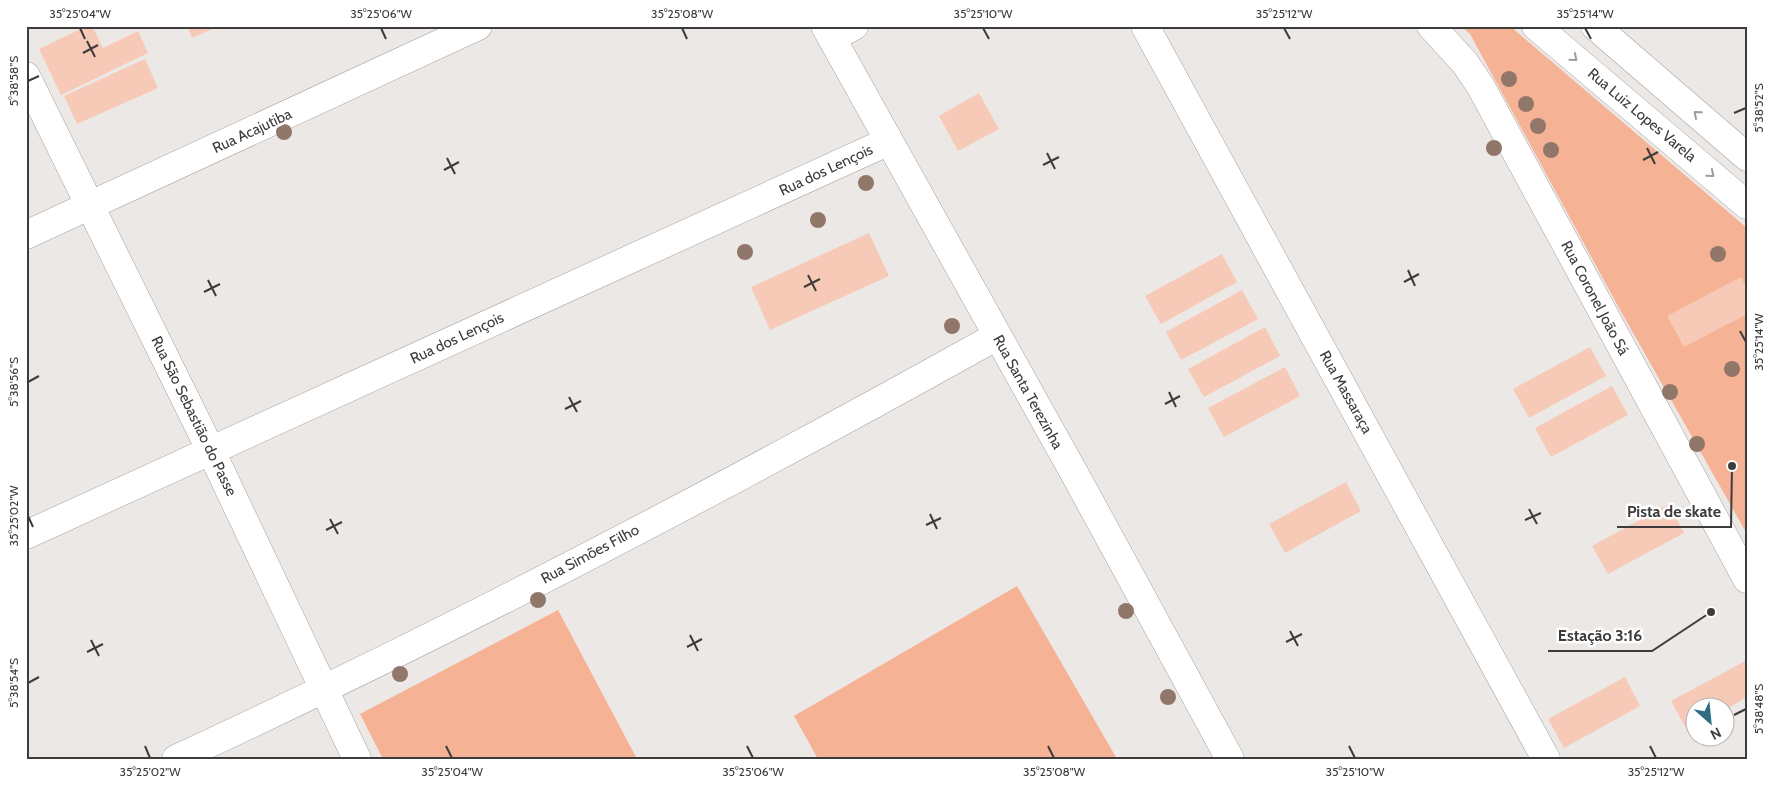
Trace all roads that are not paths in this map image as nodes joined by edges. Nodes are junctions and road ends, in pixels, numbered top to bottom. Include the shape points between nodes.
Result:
1 (478, 26) edge
2 (1145, 26) edge
3 (1431, 26) edge
4 (1595, 26) edge
5 (837, 30) edge
6 (1549, 30) edge
7 (26, 76) edge
8 (889, 141) junction
9 (1747, 157) edge
10 (92, 205) junction
11 (1747, 205) edge
12 (26, 235) edge
13 (997, 336) junction
14 (211, 451) junction
15 (26, 536) edge
16 (1747, 579) edge
17 (323, 691) junction
18 (176, 759) edge
19 (357, 759) edge
20 (1230, 759) edge
21 (1546, 759) edge

1 - 10 street, Rua Acajutiba
2 - 21 street, Rua Massaraça
3 - 16 street, Rua Coronel João Sá via 1465,63 1481,87
9 -> 4 street
5 - 8 street, Rua Santa Terezinha
6 -> 11 street, Rua Luiz Lopes Varela
7 - 10 street, Rua São Sebastião do Passe
8 - 13 street, Rua Santa Terezinha
8 - 14 street, Rua dos Lençois
10 - 12 street, Rua Acajutiba
10 - 14 street, Rua São Sebastião do Passe
13 - 17 street, Rua Simões Filho via 730,481
13 - 20 street, Rua Santa Terezinha
14 - 15 street, Rua dos Lençois
14 - 17 street, Rua São Sebastião do Passe
17 - 18 street, Rua Simões Filho
17 - 19 street, Rua São Sebastião do Passe

